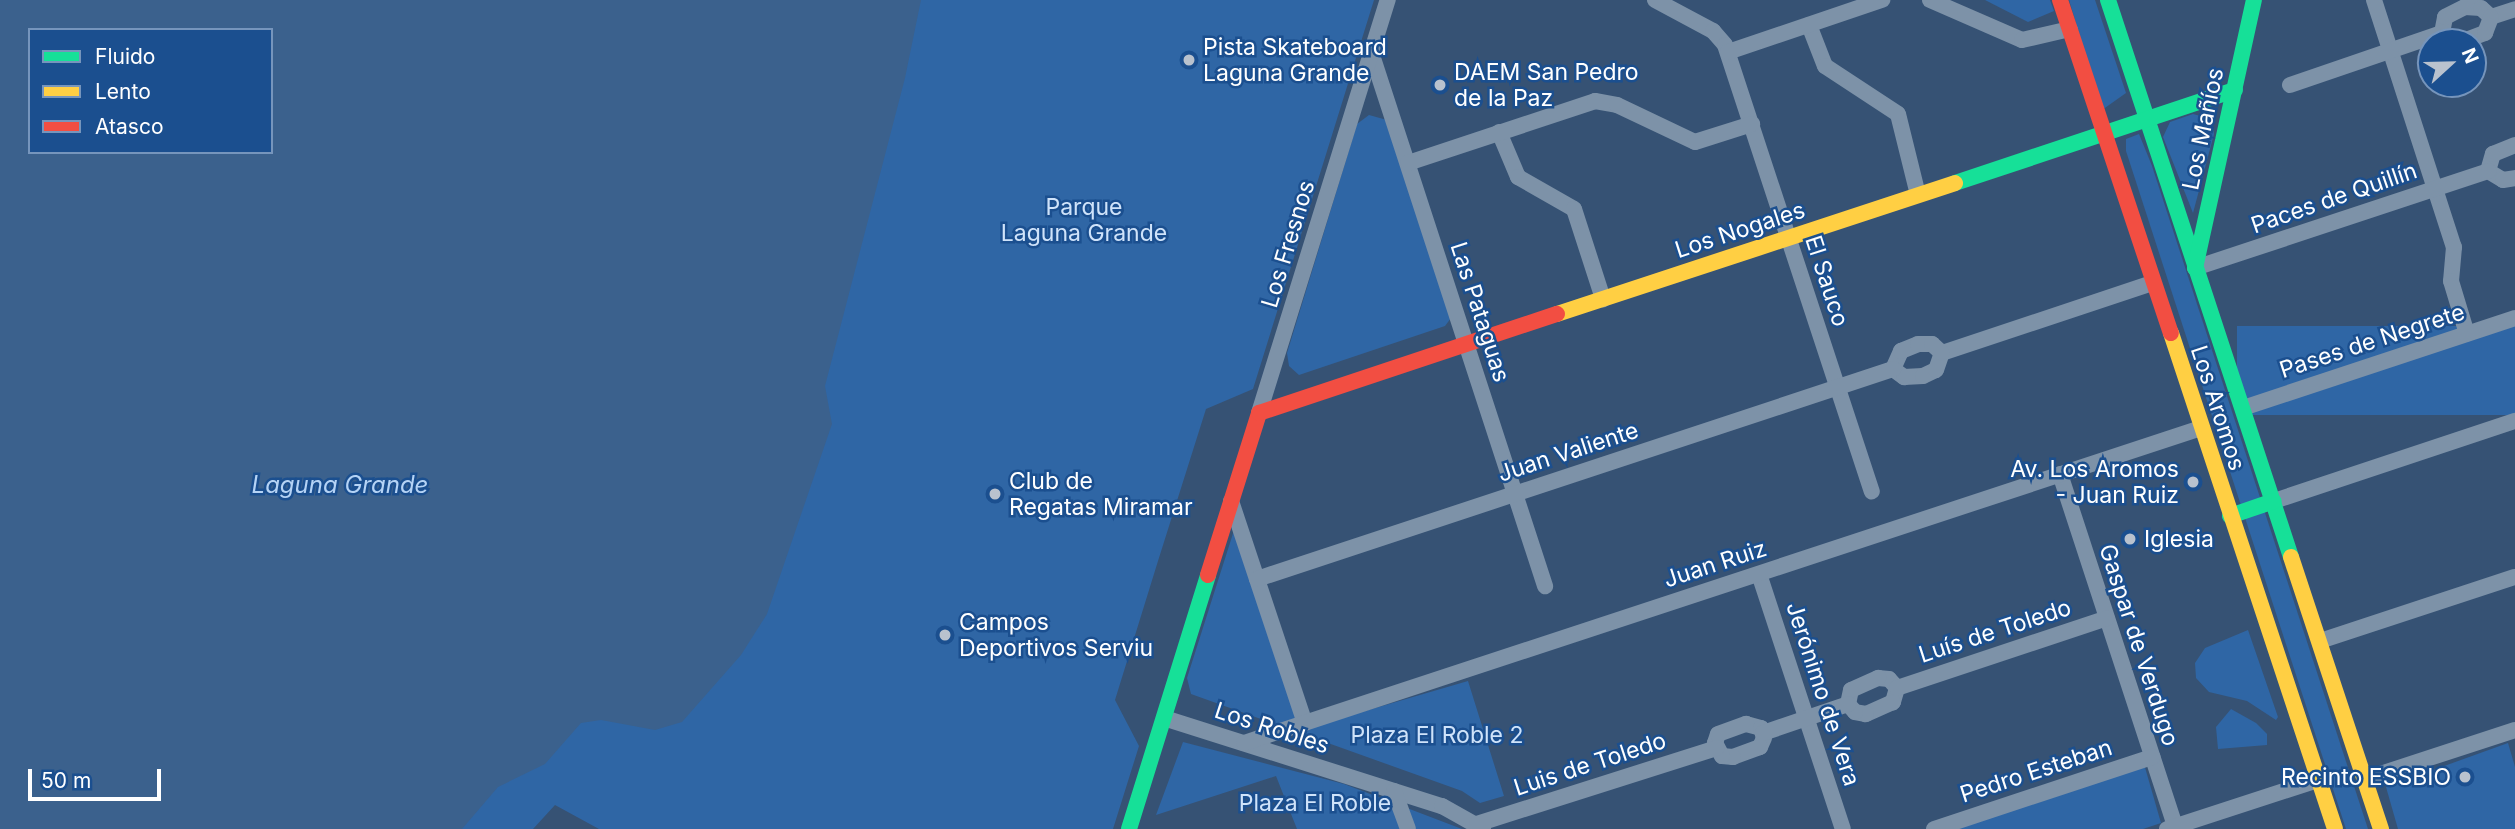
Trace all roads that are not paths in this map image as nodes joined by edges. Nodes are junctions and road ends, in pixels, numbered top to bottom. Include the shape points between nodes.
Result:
1 (1388, 0) edge
2 (1655, 0) edge
3 (1882, 0) edge
4 (1930, 0) edge
5 (2060, 0) edge
6 (2108, 0) edge
7 (2254, 0) edge
8 (2374, 0) edge
9 (2515, 9) edge
10 (2491, 17) junction
11 (1810, 25) junction
12 (2447, 28) edge
13 (2487, 28) edge
14 (2070, 29) junction
15 (2417, 45) edge
16 (2390, 50) junction
17 (1371, 52) junction
18 (1728, 52) junction
19 (2290, 85) dead end
20 (2235, 90) junction
21 (2147, 120) junction
22 (1752, 124) junction
23 (1499, 132) junction
24 (2105, 134) junction
25 (2515, 145) edge
26 (1408, 163) junction
27 (2488, 171) junction
28 (2515, 178) edge
29 (2435, 188) junction
30 (1918, 195) junction
31 (1790, 238) junction
32 (2195, 268) junction
33 (2153, 284) junction
34 (1603, 299) junction
35 (2515, 318) edge
36 (2467, 334) junction
37 (1466, 344) junction
38 (1942, 353) junction
39 (1893, 369) junction
40 (1838, 387) junction
41 (2243, 408) junction
42 (1259, 413) junction
43 (2515, 421) edge
44 (2201, 428) junction
45 (2060, 474) junction
46 (1872, 491) dead end
47 (1515, 494) junction
48 (1231, 501) junction
49 (2274, 501) junction
50 (2230, 516) junction
51 (1759, 573) junction
52 (2515, 577) edge
53 (1257, 579) junction
54 (1545, 586) dead end
55 (2107, 618) junction
56 (2320, 641) junction
57 (1897, 688) junction
58 (1848, 704) junction
59 (1164, 718) junction
60 (1807, 718) junction
61 (1305, 723) junction
62 (2515, 730) edge
63 (1763, 733) junction
64 (1244, 743) junction
65 (1716, 748) junction
66 (2152, 757) junction
67 (2365, 779) junction
68 (2318, 780) junction
69 (1394, 791) junction
70 (1480, 827) edge
71 (2173, 828) edge
72 (1129, 829) edge
73 (1408, 829) edge
74 (1843, 829) edge
75 (1934, 829) edge
76 (2335, 829) edge
77 (2381, 829) edge

1 - 17 street, Los Fresnos
2 - 18 street, El Sauco via 1713,31
3 - 11 street
4 - 14 street via 2022,40
5 - 14 main road, Los Aromos
6 - 21 main road, Los Aromos
7 - 20 main road, Los Mañíos
8 - 16 street
9 - 10 street
10 - 12 street via 2482,8 2465,7 2445,17
10 - 13 street
11 - 18 street
11 - 30 street via 1832,74 1898,114
14 - 24 main road, Los Aromos
15 - 16 street
16 - 19 street
16 - 29 street
17 - 26 street, Las Pataguas
17 - 42 street, Los Fresnos
18 - 22 street, El Sauco
20 - 21 main road, Los Nogales
20 - 32 main road, Los Mañíos
21 - 24 main road, Los Nogales
21 - 32 main road, Los Aromos
22 - 23 street via 1695,142 1617,105 1595,101
22 - 31 street, El Sauco
23 - 26 street
23 - 34 street via 1518,177 1574,209
24 - 30 main road, Los Nogales
24 - 33 main road, Los Aromos
25 - 27 street via 2493,154
26 - 37 street, Las Pataguas
27 - 28 street via 2503,180
27 - 29 street, Paces de Quillín
29 - 32 street, Paces de Quillín
29 - 36 street via 2454,247 2451,281
30 - 31 main road, Los Nogales
31 - 34 main road, Los Nogales
31 - 40 street, El Sauco
32 - 41 main road, Los Aromos
33 - 38 street, Juan Valiente
33 - 44 main road, Los Aromos
34 - 37 main road, Los Nogales
35 - 36 street, Pases de Negrete
36 - 41 street, Pases de Negrete
37 - 42 main road, Los Nogales
37 - 47 street, Las Pataguas
38 - 39 street, Juan Valiente via 1936,370 1923,376 1904,377
38 - 39 street, Juan Valiente via 1927,343 1907,348 1896,357
39 - 40 street, Juan Valiente
40 - 46 street, El Sauco
40 - 47 street, Juan Valiente
41 - 49 main road, Los Aromos
42 - 48 main road, Los Fresnos
43 - 49 street
44 - 45 street, Juan Ruiz
44 - 50 main road, Los Aromos
45 - 51 street, Juan Ruiz
45 - 55 street, Gaspar de Verdugo
47 - 53 street, Juan Valiente
47 - 54 street, Las Pataguas
48 - 53 street
48 - 59 main road, Los Fresnos
49 - 50 main road
49 - 56 main road, Los Aromos
50 - 68 main road, Los Aromos
51 - 60 street, Jerónimo de Vera
51 - 61 street, Juan Ruiz
52 - 56 street
53 - 61 street
55 - 57 street, Luís de Toledo
55 - 66 street, Gaspar de Verdugo
56 - 67 main road, Los Aromos
57 - 58 street, Luis de Toledo via 1889,706 1866,714
57 - 58 street, Luis de Toledo via 1889,679 1878,678 1854,686
58 - 60 street, Luis de Toledo
59 - 64 street, Los Robles
59 - 72 main road, Los Fresnos
60 - 63 street, Luis de Toledo
60 - 74 street, Jerónimo de Vera
61 - 64 street, Juan Ruiz
62 - 67 street
63 - 65 street, Luis de Toledo via 1760,747 1733,757 1723,756
63 - 65 street, Luis de Toledo via 1756,724 1746,724 1718,734
64 - 69 street, Los Robles
65 - 70 street, Luis de Toledo
66 - 71 street, Gaspar de Verdugo
66 - 75 street, Pedro Esteban
67 - 77 main road, Los Aromos
68 - 71 street
68 - 76 main road, Los Aromos
69 - 70 street, Los Robles via 1456,811
69 - 73 street

